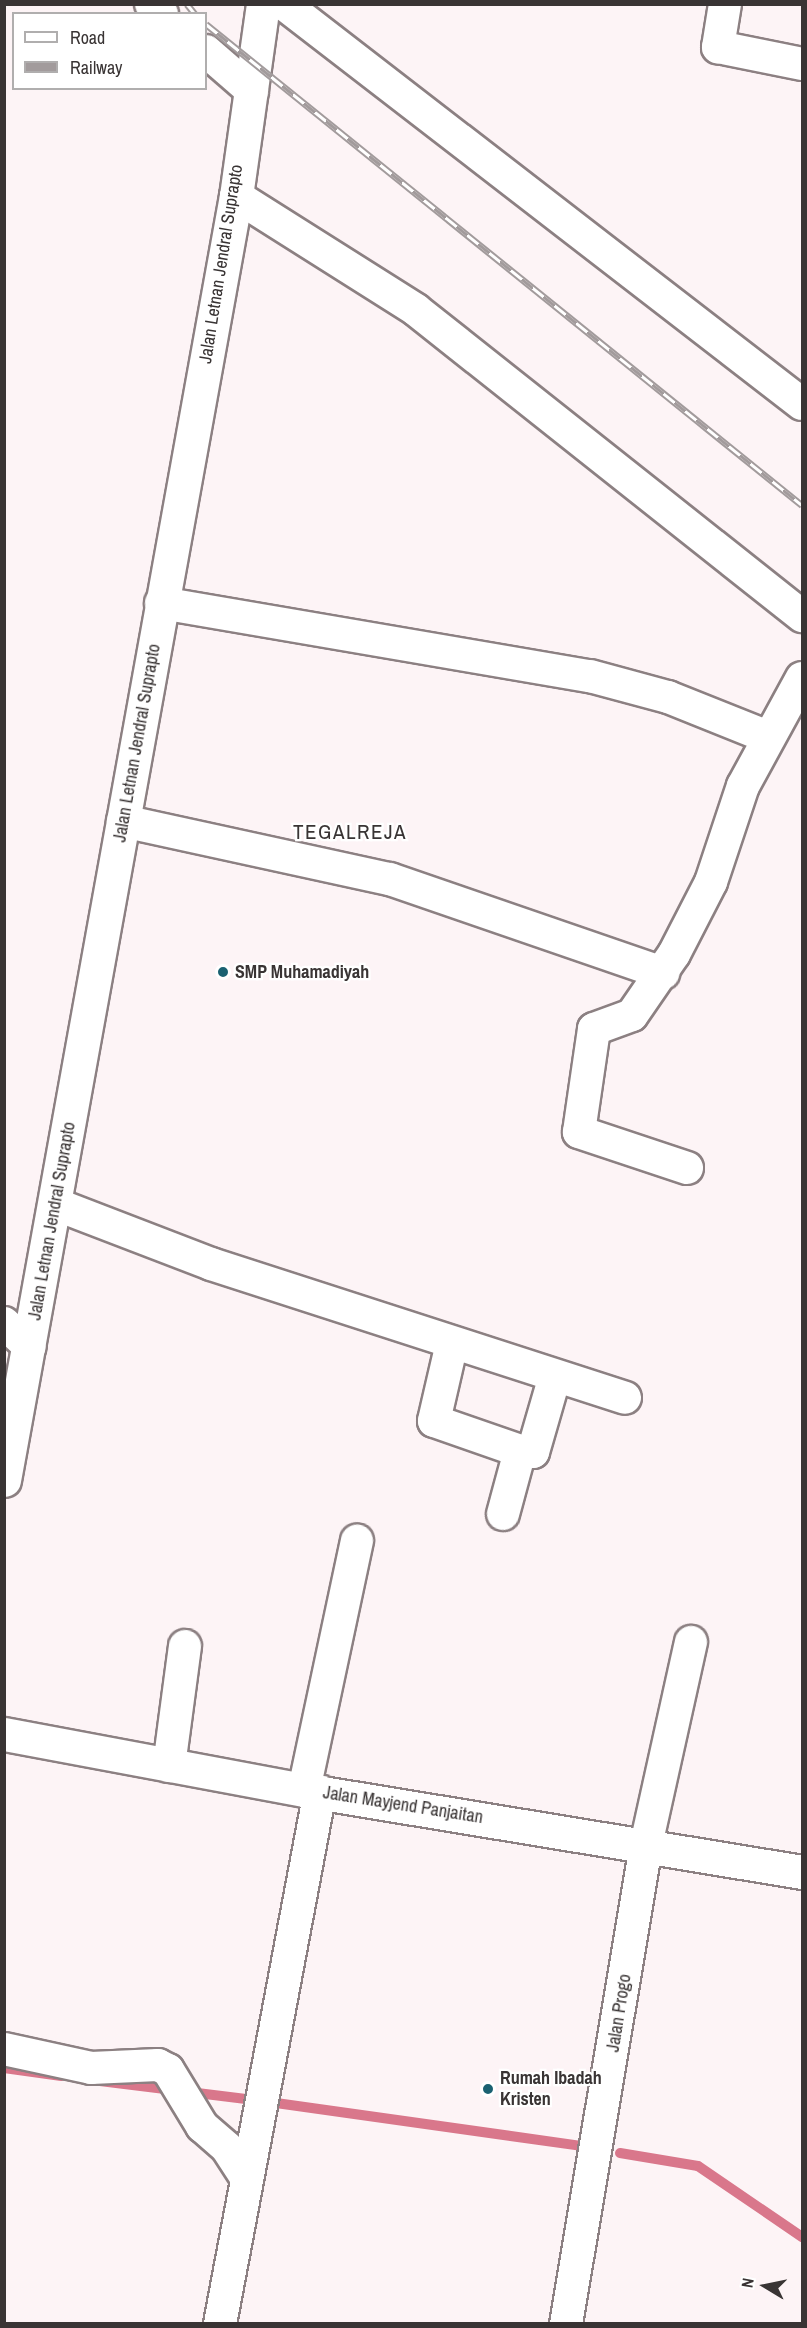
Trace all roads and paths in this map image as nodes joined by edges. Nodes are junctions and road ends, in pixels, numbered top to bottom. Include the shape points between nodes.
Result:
1 (263, 4) edge
2 (284, 4) edge
3 (725, 4) edge
4 (207, 52) edge
5 (802, 64) edge
6 (252, 92) junction
7 (236, 196) junction
8 (802, 404) edge
9 (161, 603) junction
10 (802, 616) edge
11 (802, 678) edge
12 (768, 737) junction
13 (123, 821) junction
14 (663, 973) junction
15 (687, 1167) dead end
16 (55, 1204) junction
17 (4, 1323) edge
18 (452, 1344) junction
19 (30, 1347) junction
20 (555, 1376) junction
21 (626, 1398) dead end
22 (520, 1451) junction
23 (4, 1480) edge
24 (503, 1514) dead end
25 (357, 1541) dead end
26 (692, 1642) dead end
27 (185, 1646) dead end
28 (4, 1734) edge
29 (168, 1766) junction
30 (312, 1790) junction
31 (646, 1845) junction
32 (802, 1872) edge
33 (4, 2049) edge
34 (247, 2179) junction
35 (220, 2324) edge
36 (566, 2324) edge

1 - 6 main road, Jalan Letnan Jendral Suprapto
2 - 8 street
3 - 5 street via 718,47
4 - 6 street
6 - 7 main road, Jalan Letnan Jendral Suprapto
7 - 9 main road, Jalan Letnan Jendral Suprapto
7 - 10 street via 416,310
9 - 12 street via 590,676 668,697
9 - 13 main road, Jalan Letnan Jendral Suprapto
11 - 12 street
12 - 14 street via 743,786 711,882
13 - 14 street via 390,879
13 - 16 main road, Jalan Letnan Jendral Suprapto
14 - 15 street via 632,1015 594,1029 579,1132
16 - 18 street via 211,1264
16 - 19 main road, Jalan Letnan Jendral Suprapto
17 - 19 street
18 - 20 street
18 - 22 street via 434,1421
19 - 23 main road, Jalan Letnan Jendral Suprapto
20 - 21 street
20 - 22 street via 533,1452
22 - 24 street
25 - 30 street
26 - 31 street, Jalan Progo
27 - 29 street
28 - 29 main road, Jalan Mayjend Panjaitan
29 - 30 main road, Jalan Mayjend Panjaitan
30 - 31 main road, Jalan Mayjend Panjaitan
30 - 34 street
31 - 32 main road, Jalan Mayjend Panjaitan
31 - 36 street, Jalan Progo
33 - 34 street via 91,2068 158,2065 184,2093 202,2126 227,2148
34 - 35 street

